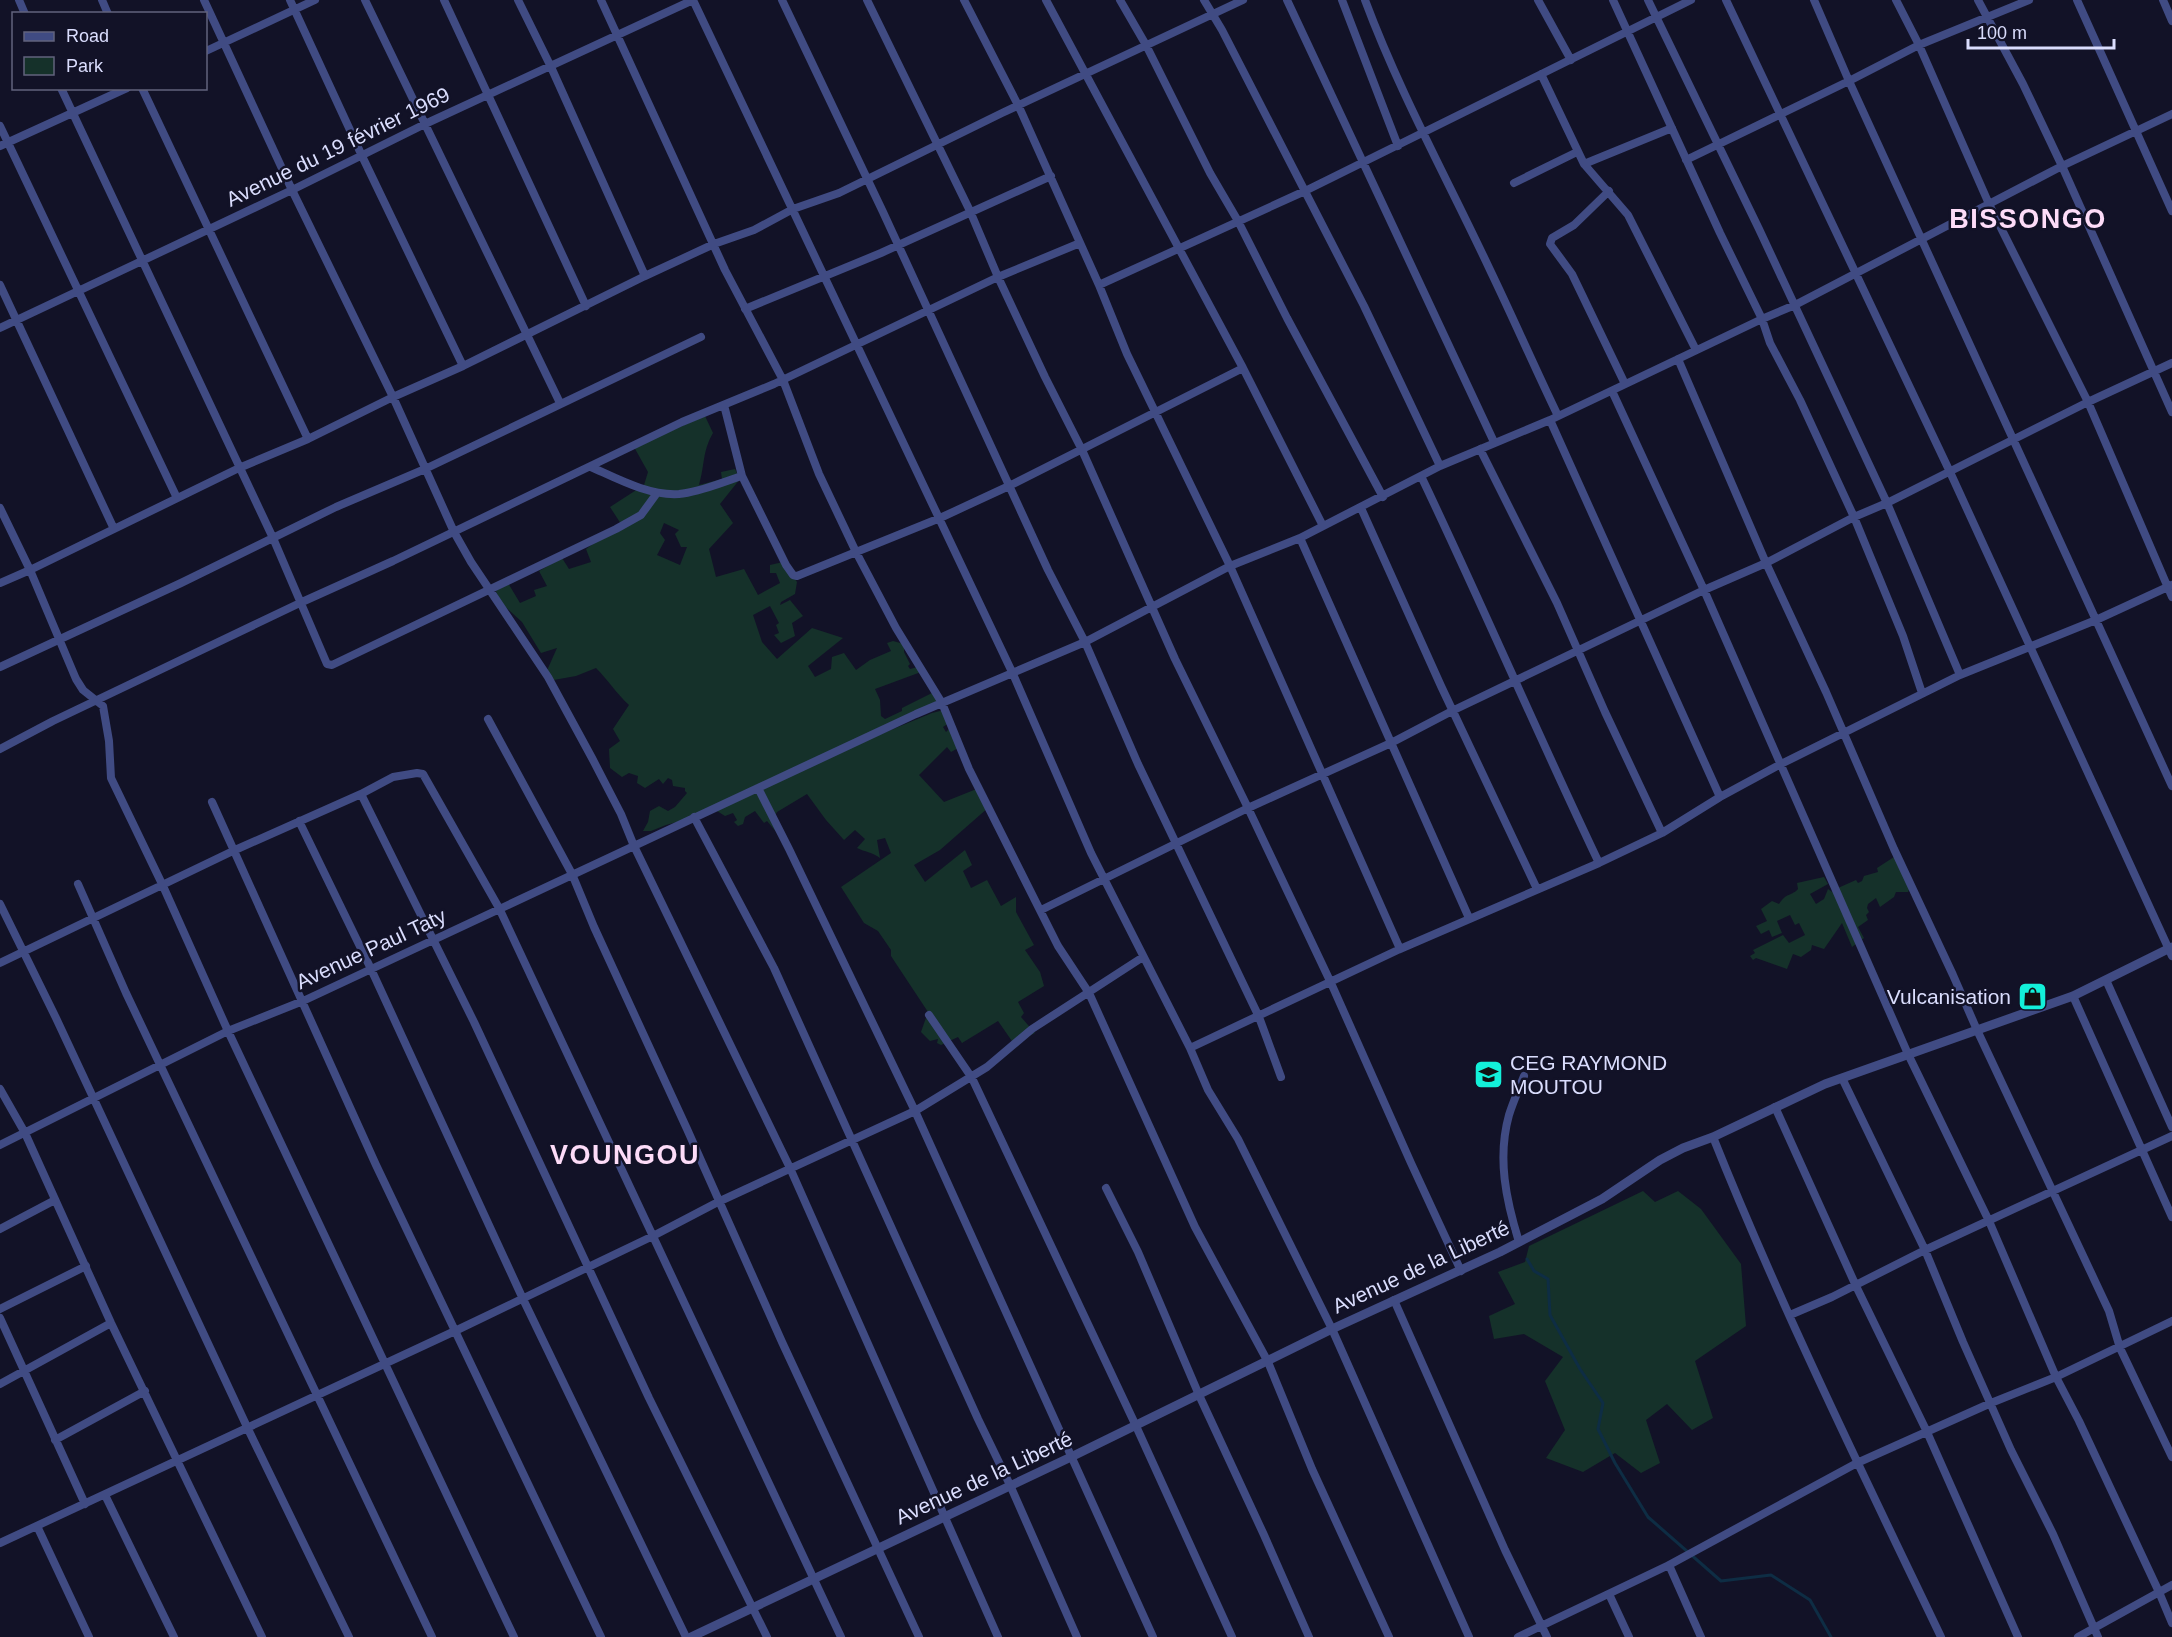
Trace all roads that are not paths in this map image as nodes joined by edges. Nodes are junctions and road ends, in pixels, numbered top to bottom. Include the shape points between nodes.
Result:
1 (204, 0) edge
2 (290, 0) edge
3 (315, 0) edge
4 (365, 0) edge
5 (444, 0) edge
6 (518, 0) edge
7 (601, 0) edge
8 (693, 0) edge
9 (782, 0) edge
10 (867, 0) edge
11 (964, 0) edge
12 (1046, 0) edge
13 (1120, 0) edge
14 (1204, 0) edge
15 (1243, 0) edge
16 (1287, 0) edge
17 (1342, 0) edge
18 (1365, 0) edge
19 (1538, 0) edge
20 (1613, 0) edge
21 (1648, 0) edge
22 (1691, 0) edge
23 (1726, 0) edge
24 (1814, 0) edge
25 (1896, 0) edge
26 (1978, 0) edge
27 (2029, 0) edge
28 (2077, 0) edge
29 (2163, 0) edge
30 (295, 10) junction
31 (1212, 14) junction
32 (1655, 16) junction
33 (1987, 17) junction
34 (2172, 21) edge
35 (1628, 31) junction
36 (618, 35) junction
37 (224, 42) junction
38 (1146, 45) junction
39 (1919, 45) junction
40 (207, 50) edge
41 (1570, 60) junction
42 (551, 67) junction
43 (1541, 74) junction
44 (1086, 75) junction
45 (1849, 81) junction
46 (62, 90) edge
47 (122, 90) edge
48 (143, 90) edge
49 (490, 95) junction
50 (1019, 107) junction
51 (72, 112) junction
52 (2172, 114) edge
53 (1779, 116) junction
54 (425, 124) junction
55 (0, 126) edge
56 (1672, 128) junction
57 (2138, 131) junction
58 (1423, 133) junction
59 (4, 144) edge
60 (937, 145) junction
61 (1398, 146) junction
62 (1718, 146) junction
63 (1577, 152) junction
64 (362, 156) junction
65 (1686, 160) junction
66 (1362, 162) junction
67 (1584, 164) junction
68 (2062, 166) junction
69 (1051, 176) junction
70 (867, 179) junction
71 (1514, 183) dead end
72 (292, 190) junction
73 (1305, 190) junction
74 (1609, 191) junction
75 (1989, 204) junction
76 (793, 209) junction
77 (2172, 211) edge
78 (970, 212) junction
79 (1238, 221) junction
80 (207, 230) junction
81 (1922, 240) junction
82 (1080, 243) junction
83 (714, 244) junction
84 (898, 245) junction
85 (1180, 248) junction
86 (142, 261) junction
87 (1856, 274) junction
88 (645, 276) junction
89 (825, 276) junction
90 (998, 277) junction
91 (0, 285) edge
92 (1099, 285) junction
93 (78, 291) junction
94 (1795, 305) junction
95 (586, 306) junction
96 (745, 309) junction
97 (929, 312) junction
98 (1762, 319) junction
99 (17, 321) junction
100 (0, 328) edge
101 (526, 335) junction
102 (701, 337) dead end
103 (856, 345) junction
104 (1696, 350) junction
105 (1678, 359) junction
106 (2172, 363) edge
107 (463, 366) junction
108 (1243, 368) junction
109 (2154, 371) junction
110 (783, 380) junction
111 (1625, 384) junction
112 (1612, 390) junction
113 (393, 397) junction
114 (2088, 402) junction
115 (560, 404) junction
116 (724, 405) junction
117 (2172, 412) edge
118 (1156, 413) junction
119 (1554, 418) junction
120 (308, 439) junction
121 (2015, 441) junction
122 (1494, 442) junction
123 (1480, 449) junction
124 (1082, 450) junction
125 (1440, 466) junction
126 (591, 467) junction
127 (239, 468) junction
128 (425, 469) junction
129 (1950, 472) junction
130 (742, 476) junction
131 (1421, 476) junction
132 (1010, 486) junction
133 (657, 493) junction
134 (1383, 497) junction
135 (177, 498) junction
136 (1887, 503) junction
137 (0, 508) edge
138 (1361, 508) junction
139 (1854, 517) junction
140 (940, 519) junction
141 (1323, 526) junction
142 (114, 529) junction
143 (454, 531) junction
144 (273, 538) junction
145 (1300, 538) junction
146 (856, 552) junction
147 (1766, 563) junction
148 (1230, 566) junction
149 (30, 570) junction
150 (0, 583) edge
151 (2170, 586) edge
152 (1704, 590) junction
153 (490, 591) junction
154 (2172, 597) edge
155 (302, 602) junction
156 (1153, 608) junction
157 (2096, 620) junction
158 (1640, 622) junction
159 (60, 638) junction
160 (1084, 642) junction
161 (2031, 645) junction
162 (1578, 652) junction
163 (0, 667) edge
164 (1013, 674) junction
165 (1960, 675) junction
166 (1516, 681) junction
167 (1922, 693) junction
168 (96, 700) junction
169 (942, 703) junction
170 (1454, 710) junction
171 (488, 719) dead end
172 (1843, 733) junction
173 (1390, 743) junction
174 (0, 749) edge
175 (1781, 764) junction
176 (1321, 774) junction
177 (2172, 786) edge
178 (758, 788) junction
179 (361, 794) junction
180 (1720, 797) junction
181 (212, 802) dead end
182 (1248, 808) junction
183 (694, 817) junction
184 (299, 821) junction
185 (1662, 832) junction
186 (1175, 844) junction
187 (634, 846) junction
188 (235, 850) junction
189 (1599, 863) junction
190 (572, 874) junction
191 (1104, 878) junction
192 (78, 884) dead end
193 (163, 886) junction
194 (1538, 889) junction
195 (0, 904) edge
196 (499, 908) junction
197 (1041, 910) junction
198 (93, 918) junction
199 (1469, 918) junction
200 (433, 941) junction
201 (1400, 949) junction
202 (2171, 950) edge
203 (22, 953) junction
204 (1143, 957) junction
205 (0, 963) edge
206 (371, 969) junction
207 (2106, 980) junction
208 (1331, 983) junction
209 (1089, 993) junction
210 (2073, 996) junction
211 (303, 1001) junction
212 (929, 1015) dead end
213 (1259, 1017) junction
214 (1977, 1030) junction
215 (228, 1031) junction
216 (1190, 1048) junction
217 (1908, 1054) junction
218 (161, 1066) junction
219 (1524, 1076) dead end
220 (1281, 1077) dead end
221 (972, 1078) junction
222 (1842, 1078) junction
223 (0, 1089) edge
224 (93, 1098) junction
225 (1775, 1107) junction
226 (915, 1111) junction
227 (2172, 1127) edge
228 (25, 1133) junction
229 (2172, 1136) edge
230 (1713, 1137) junction
231 (851, 1140) junction
232 (0, 1145) edge
233 (2142, 1149) junction
234 (790, 1168) junction
235 (1107, 1188) dead end
236 (2053, 1192) junction
237 (55, 1200) junction
238 (718, 1202) junction
239 (2172, 1217) edge
240 (1989, 1221) junction
241 (0, 1230) edge
242 (653, 1236) junction
243 (1519, 1242) junction
244 (1925, 1250) junction
245 (86, 1266) junction
246 (589, 1267) junction
247 (1461, 1271) junction
248 (1856, 1286) junction
249 (523, 1299) junction
250 (1394, 1300) junction
251 (0, 1309) edge
252 (1790, 1315) junction
253 (0, 1318) edge
254 (2172, 1321) edge
255 (111, 1323) junction
256 (1332, 1329) junction
257 (455, 1331) junction
258 (2120, 1348) junction
259 (1268, 1362) junction
260 (385, 1364) junction
261 (25, 1372) junction
262 (2056, 1377) junction
263 (0, 1384) edge
264 (145, 1391) junction
265 (1199, 1395) junction
266 (316, 1396) junction
267 (1991, 1403) junction
268 (1136, 1426) junction
269 (248, 1429) junction
270 (1927, 1432) junction
271 (55, 1440) junction
272 (1071, 1457) junction
273 (2172, 1457) edge
274 (178, 1461) junction
275 (1857, 1463) junction
276 (1010, 1485) junction
277 (105, 1495) junction
278 (85, 1504) junction
279 (944, 1516) junction
280 (37, 1526) junction
281 (0, 1543) edge
282 (878, 1548) junction
283 (1669, 1565) junction
284 (813, 1578) junction
285 (2172, 1585) edge
286 (2159, 1592) junction
287 (1609, 1594) junction
288 (753, 1607) junction
289 (2172, 1623) edge
290 (1542, 1626) junction
291 (2096, 1633) edge
292 (89, 1637) edge
293 (174, 1637) edge
294 (262, 1637) edge
295 (349, 1637) edge
296 (432, 1637) edge
297 (514, 1637) edge
298 (601, 1637) edge
299 (686, 1637) edge
300 (691, 1637) edge
301 (767, 1637) edge
302 (842, 1637) edge
303 (920, 1637) edge
304 (998, 1637) edge
305 (1077, 1637) edge
306 (1153, 1637) edge
307 (1232, 1637) edge
308 (1309, 1637) edge
309 (1389, 1637) edge
310 (1469, 1637) edge
311 (1518, 1637) edge
312 (1547, 1637) edge
313 (1629, 1637) edge
314 (1701, 1637) edge
315 (1941, 1637) edge
316 (2018, 1637) edge
317 (2078, 1637) edge

1 - 37 street
2 - 30 street
3 - 30 street
4 - 54 street
5 - 49 street
6 - 42 street
7 - 36 street
8 - 36 street, Avenue du 19 février 1969
8 - 76 street
9 - 70 street
10 - 60 street
11 - 50 street
12 - 44 street
13 - 38 street
14 - 31 street
15 - 31 street
16 - 66 street
17 - 61 street
18 - 58 street
19 - 41 street
20 - 35 street
21 - 32 street
22 - 32 street
23 - 53 street
24 - 45 street
25 - 39 street
26 - 33 street
27 - 33 street
28 - 57 street
29 - 34 street
30 - 37 street
30 - 64 street
31 - 38 street
31 - 73 street
32 - 35 street
32 - 62 street
33 - 39 street
33 - 68 street
35 - 41 street
35 - 56 street
36 - 42 street, Avenue du 19 février 1969
36 - 83 street
37 - 40 street
37 - 72 street
38 - 44 street
38 - 79 street
39 - 45 street
39 - 75 street
41 - 43 street
42 - 49 street, Avenue du 19 février 1969
42 - 88 street
43 - 58 street
43 - 63 street
44 - 50 street
44 - 85 street
45 - 53 street
45 - 81 street
46 - 51 street
47 - 51 street
48 - 80 street
49 - 54 street, Avenue du 19 février 1969
49 - 95 street
50 - 60 street
50 - 69 street
51 - 59 street
51 - 86 street
52 - 57 street, Avenue Paul Taty
53 - 62 street
53 - 87 street
54 - 64 street, Avenue du 19 février 1969
54 - 101 street
55 - 59 street
56 - 65 street
56 - 67 street
57 - 68 street, Avenue Paul Taty
57 - 77 street
58 - 61 street
58 - 119 street via 1492,273
59 - 93 street
60 - 70 street
60 - 78 street
61 - 66 street
62 - 65 street
62 - 94 street
63 - 67 street
63 - 71 street
64 - 72 street, Avenue du 19 février 1969
64 - 107 street
65 - 98 street
66 - 73 street
66 - 122 street
67 - 74 street
68 - 75 street, Avenue Paul Taty
68 - 109 street
69 - 78 street
69 - 82 street
70 - 76 street
70 - 84 street
72 - 80 street, Avenue du 19 février 1969
72 - 113 street
73 - 79 street
73 - 125 street
74 - 104 street via 1638,233
74 - 111 street via 1550,243 1572,274
75 - 81 street, Avenue Paul Taty
75 - 114 street
76 - 83 street via 754,230
76 - 89 street
78 - 84 street
78 - 90 street
79 - 85 street
79 - 134 street
80 - 86 street, Avenue du 19 février 1969
80 - 120 street
81 - 87 street, Avenue Paul Taty
81 - 121 street
82 - 90 street
82 - 92 street
83 - 88 street
83 - 96 street
84 - 89 street
84 - 97 street
85 - 92 street
85 - 108 street
86 - 93 street, Avenue du 19 février 1969
86 - 127 street
87 - 94 street, Avenue Paul Taty
87 - 129 street
88 - 95 street
89 - 96 street
89 - 103 street
90 - 97 street
90 - 124 street
91 - 99 street
92 - 118 street
93 - 99 street, Avenue du 19 février 1969
93 - 135 street
94 - 98 street, Avenue Paul Taty
94 - 136 street
95 - 101 street
96 - 110 street
97 - 103 street
97 - 132 street
98 - 104 street, Avenue Paul Taty
98 - 139 street
99 - 100 street, Avenue du 19 février 1969
99 - 142 street
101 - 107 street
101 - 115 street
102 - 115 street
103 - 110 street
103 - 140 street
104 - 105 street, Avenue Paul Taty
105 - 111 street, Avenue Paul Taty
105 - 147 street
106 - 109 street
107 - 113 street
108 - 118 street
108 - 141 street
109 - 114 street
109 - 117 street
110 - 116 street
110 - 146 street via 819,474
111 - 112 street, Avenue Paul Taty
112 - 119 street, Avenue Paul Taty
112 - 152 street
113 - 120 street
113 - 128 street
114 - 121 street
114 - 151 street
115 - 128 street
116 - 126 street
116 - 130 street
118 - 124 street
118 - 148 street
119 - 122 street, Avenue Paul Taty
119 - 158 street
120 - 127 street
121 - 129 street
121 - 157 street
122 - 123 street, Avenue Paul Taty
123 - 125 street, Avenue Paul Taty
123 - 162 street
124 - 132 street
124 - 156 street
125 - 131 street, Avenue Paul Taty
126 - 133 street
126 - 143 street
127 - 135 street
127 - 144 street
128 - 143 street
128 - 144 street
129 - 136 street
129 - 161 street
130 - 133 street via 680,494
130 - 146 street via 793,575 803,576
131 - 134 street, Avenue Paul Taty
131 - 166 street
132 - 140 street
132 - 160 street
133 - 153 street via 640,515
134 - 138 street, Avenue Paul Taty
135 - 142 street
136 - 139 street
136 - 165 street
137 - 149 street
138 - 141 street, Avenue Paul Taty
138 - 170 street
139 - 147 street
139 - 167 street
140 - 146 street
140 - 164 street
141 - 145 street, Avenue Paul Taty
142 - 149 street
143 - 153 street
143 - 155 street
144 - 155 street
144 - 159 street
145 - 148 street, Avenue Paul Taty
145 - 173 street
146 - 169 street
147 - 152 street
147 - 172 street
148 - 156 street, Avenue Paul Taty
148 - 176 street
149 - 150 street
149 - 159 street
151 - 154 street
151 - 157 street
152 - 158 street
152 - 175 street
153 - 155 street via 332,665 327,664
153 - 187 street via 548,678 621,814
155 - 168 street
156 - 160 street, Avenue Paul Taty
156 - 182 street
157 - 161 street
157 - 177 street
158 - 162 street
158 - 180 street
159 - 163 street
159 - 168 street via 76,679
160 - 164 street, Avenue Paul Taty
160 - 186 street
161 - 165 street
161 - 202 street
162 - 166 street
162 - 185 street
164 - 169 street, Avenue Paul Taty
164 - 191 street
165 - 167 street
166 - 170 street
166 - 189 street
167 - 172 street
168 - 174 street
168 - 193 street via 103,706 111,778
169 - 178 street, Avenue Paul Taty
169 - 197 street via 969,769
170 - 173 street
170 - 194 street
171 - 190 street
172 - 175 street
172 - 214 street
173 - 176 street
173 - 199 street
175 - 180 street
175 - 217 street
176 - 182 street
176 - 201 street
178 - 183 street, Avenue Paul Taty
178 - 226 street
179 - 184 street
179 - 196 street via 393,777 423,774
179 - 200 street
180 - 185 street
181 - 188 street
182 - 186 street
182 - 208 street
183 - 187 street, Avenue Paul Taty
183 - 231 street via 774,968
184 - 188 street
184 - 206 street
185 - 189 street
186 - 191 street
186 - 213 street
187 - 190 street, Avenue Paul Taty
187 - 234 street
188 - 193 street
188 - 211 street
189 - 194 street
190 - 196 street, Avenue Paul Taty
190 - 238 street
191 - 197 street
191 - 204 street
192 - 198 street
193 - 198 street
193 - 215 street
194 - 199 street
195 - 203 street
196 - 200 street, Avenue Paul Taty
196 - 242 street
197 - 209 street via 1058,946
198 - 203 street
198 - 218 street
199 - 201 street
200 - 206 street, Avenue Paul Taty
200 - 246 street
201 - 208 street
202 - 207 street, Avenue de la Liberté
203 - 205 street
203 - 224 street
204 - 209 street
204 - 216 street
206 - 211 street, Avenue Paul Taty
206 - 249 street
207 - 210 street, Avenue de la Liberté
207 - 227 street
208 - 213 street
208 - 247 street
209 - 221 street via 1032,1029
209 - 259 street via 1195,1227
210 - 214 street, Avenue de la Liberté
210 - 233 street
211 - 215 street, Avenue Paul Taty
211 - 257 street
212 - 221 street
213 - 216 street
213 - 220 street
214 - 217 street, Avenue de la Liberté
214 - 236 street
215 - 218 street, Avenue Paul Taty
215 - 260 street
216 - 256 street
217 - 222 street, Avenue de la Liberté
217 - 240 street
218 - 224 street, Avenue Paul Taty
218 - 266 street
219 - 243 street via 1509,1113 1503,1156 1506,1193
221 - 226 street
221 - 268 street
222 - 225 street, Avenue de la Liberté
222 - 244 street
223 - 228 street
224 - 228 street, Avenue Paul Taty
224 - 269 street
225 - 230 street, Avenue de la Liberté
225 - 248 street
226 - 231 street
226 - 272 street
228 - 232 street, Avenue Paul Taty
228 - 237 street
229 - 233 street
230 - 243 street, Avenue de la Liberté via 1660,1160 1602,1200
230 - 252 street
231 - 234 street
231 - 276 street
233 - 236 street
233 - 239 street
234 - 238 street
234 - 279 street
235 - 265 street
236 - 240 street
236 - 258 street via 2109,1311
237 - 241 street
237 - 245 street
238 - 242 street
238 - 282 street
240 - 244 street
240 - 262 street
242 - 246 street
242 - 284 street
243 - 247 street, Avenue de la Liberté
244 - 248 street
244 - 267 street
245 - 251 street
245 - 255 street
246 - 249 street
246 - 288 street
247 - 250 street, Avenue de la Liberté
248 - 252 street
248 - 270 street
249 - 257 street
249 - 299 street
250 - 256 street, Avenue de la Liberté
250 - 290 street
252 - 275 street
253 - 261 street
254 - 258 street
255 - 261 street
255 - 264 street
256 - 259 street, Avenue de la Liberté
256 - 310 street
257 - 260 street
257 - 298 street
258 - 262 street
258 - 273 street
259 - 265 street, Avenue de la Liberté
259 - 309 street
260 - 266 street
260 - 297 street
261 - 263 street
261 - 271 street
262 - 267 street
262 - 286 street
264 - 271 street
264 - 274 street
265 - 268 street, Avenue de la Liberté
265 - 308 street
266 - 269 street
266 - 296 street
267 - 270 street
267 - 291 street
268 - 272 street, Avenue de la Liberté
268 - 307 street
269 - 274 street
269 - 295 street
270 - 275 street
270 - 316 street
271 - 278 street
272 - 276 street, Avenue de la Liberté
272 - 306 street
274 - 277 street
274 - 294 street
275 - 283 street
275 - 315 street
276 - 279 street, Avenue de la Liberté
276 - 305 street
277 - 278 street
277 - 293 street
278 - 280 street
279 - 282 street, Avenue de la Liberté
279 - 304 street
280 - 281 street
280 - 292 street
282 - 284 street, Avenue de la Liberté
282 - 303 street
283 - 287 street
283 - 314 street
284 - 288 street, Avenue de la Liberté
284 - 302 street
285 - 286 street
286 - 289 street
286 - 291 street
287 - 290 street
287 - 313 street
288 - 300 street, Avenue de la Liberté
288 - 301 street
290 - 311 street
290 - 312 street
291 - 317 street

